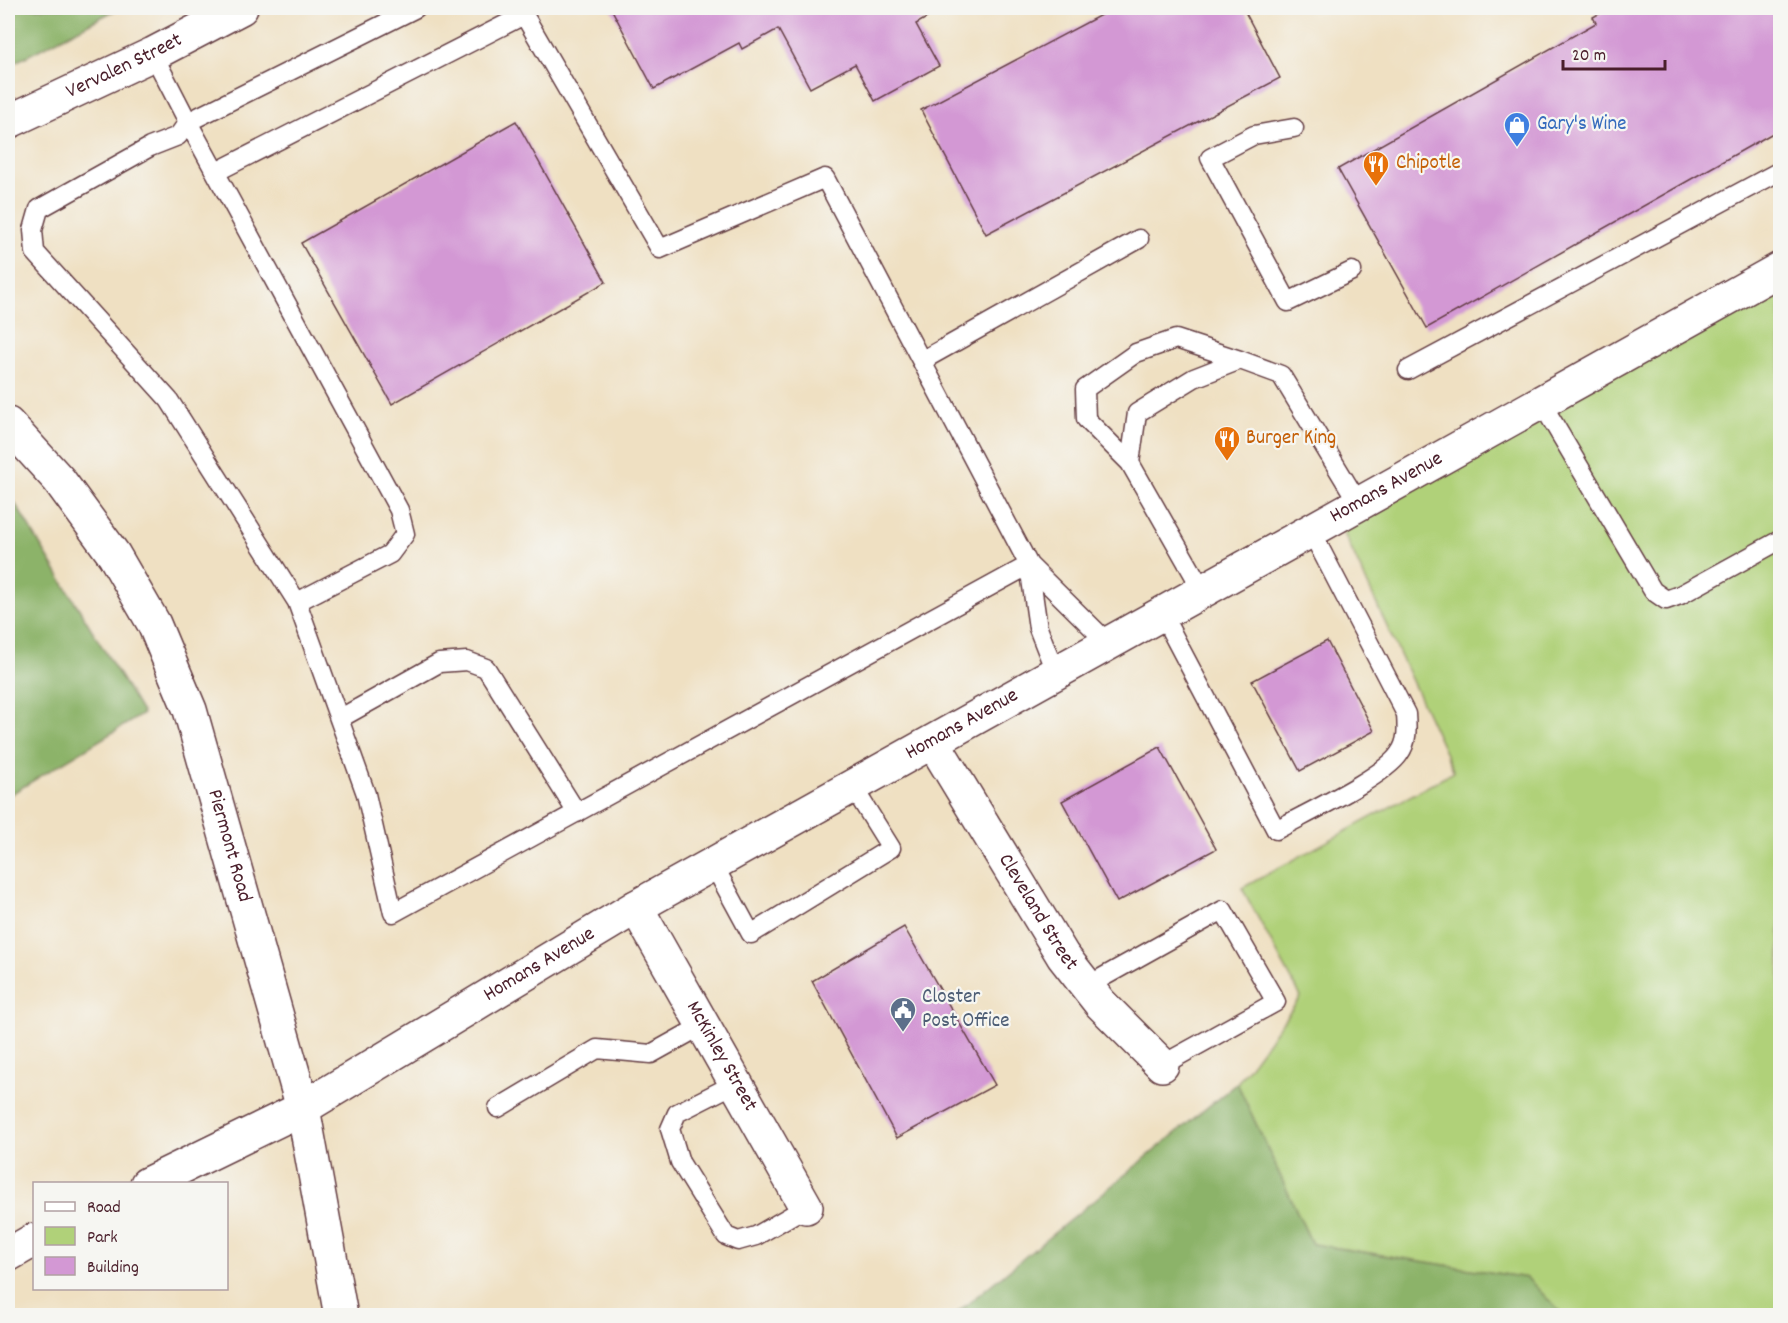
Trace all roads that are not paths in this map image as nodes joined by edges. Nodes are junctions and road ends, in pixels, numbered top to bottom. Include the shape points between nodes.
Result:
1 (241, 8) edge
2 (416, 8) edge
3 (522, 11) edge
4 (153, 54) junction
5 (8, 122) edge
6 (188, 122) junction
7 (1294, 128) dead end
8 (1780, 171) edge
9 (216, 172) junction
10 (1138, 239) dead end
11 (1780, 269) edge
12 (1352, 271) dead end
13 (923, 360) junction
14 (1240, 360) junction
15 (1408, 370) dead end
16 (1542, 402) junction
17 (13, 437) edge
18 (1130, 463) junction
19 (1359, 504) junction
20 (1311, 531) junction
21 (1780, 540) edge
22 (1029, 565) junction
23 (1203, 591) junction
24 (297, 602) junction
25 (1162, 614) junction
26 (1109, 644) junction
27 (1056, 674) junction
28 (339, 719) junction
29 (933, 742) junction
30 (853, 787) junction
31 (577, 813) junction
32 (713, 864) junction
33 (636, 907) junction
34 (1087, 986) junction
35 (703, 1025) junction
36 (1162, 1065) joint
37 (736, 1083) junction
38 (303, 1108) junction
39 (498, 1108) dead end
40 (151, 1182) edge
41 (806, 1208) joint
42 (33, 1241) edge
43 (8, 1255) edge
44 (341, 1316) edge

1 - 4 street, Vervalen Street
2 - 6 lane
3 - 9 lane
3 - 13 lane via 660,249 825,178
4 - 5 street, Vervalen Street
4 - 6 lane
6 - 9 lane
6 - 24 lane via 178,136 150,147 39,209 33,230 35,252 169,400
7 - 12 lane via 1254,135 1210,158 1288,302
8 - 15 lane
9 - 24 lane via 399,510 405,534 390,554
10 - 13 lane
11 - 16 street, Homans Avenue
13 - 22 lane
14 - 18 lane via 1194,378 1137,413
14 - 18 lane via 1176,339 1136,353 1085,389 1086,420
14 - 19 lane via 1281,375
16 - 19 street, Homans Avenue
16 - 21 lane via 1653,591 1666,600
17 - 38 street, Piermont Road via 59,480 114,555 154,624 190,710
18 - 23 lane
19 - 20 street, Homans Avenue
20 - 23 street, Homans Avenue
20 - 25 lane via 1406,714 1407,737 1399,755 1381,771 1276,830
22 - 26 lane
22 - 27 lane via 1038,628
22 - 31 lane
23 - 25 street, Homans Avenue
24 - 28 lane
25 - 26 street, Homans Avenue
26 - 27 street, Homans Avenue
27 - 29 street, Homans Avenue
28 - 31 lane via 438,663 468,661 486,668
28 - 31 lane via 366,794 393,913
29 - 30 street, Homans Avenue
29 - 34 street, Cleveland Street via 1063,956
30 - 32 street, Homans Avenue
30 - 32 lane via 891,848 751,934
32 - 33 street, Homans Avenue
33 - 35 street, McKinley Street
33 - 38 street, Homans Avenue
34 - 36 street, Cleveland Street
34 - 36 lane via 1223,910 1276,1002
35 - 37 street, McKinley Street
35 - 39 lane via 651,1054 597,1049
37 - 41 street, McKinley Street
37 - 41 lane via 677,1113 670,1129 680,1162 726,1236 738,1241 756,1236
38 - 40 street, Homans Avenue
38 - 44 street, Piermont Road
42 - 43 street

